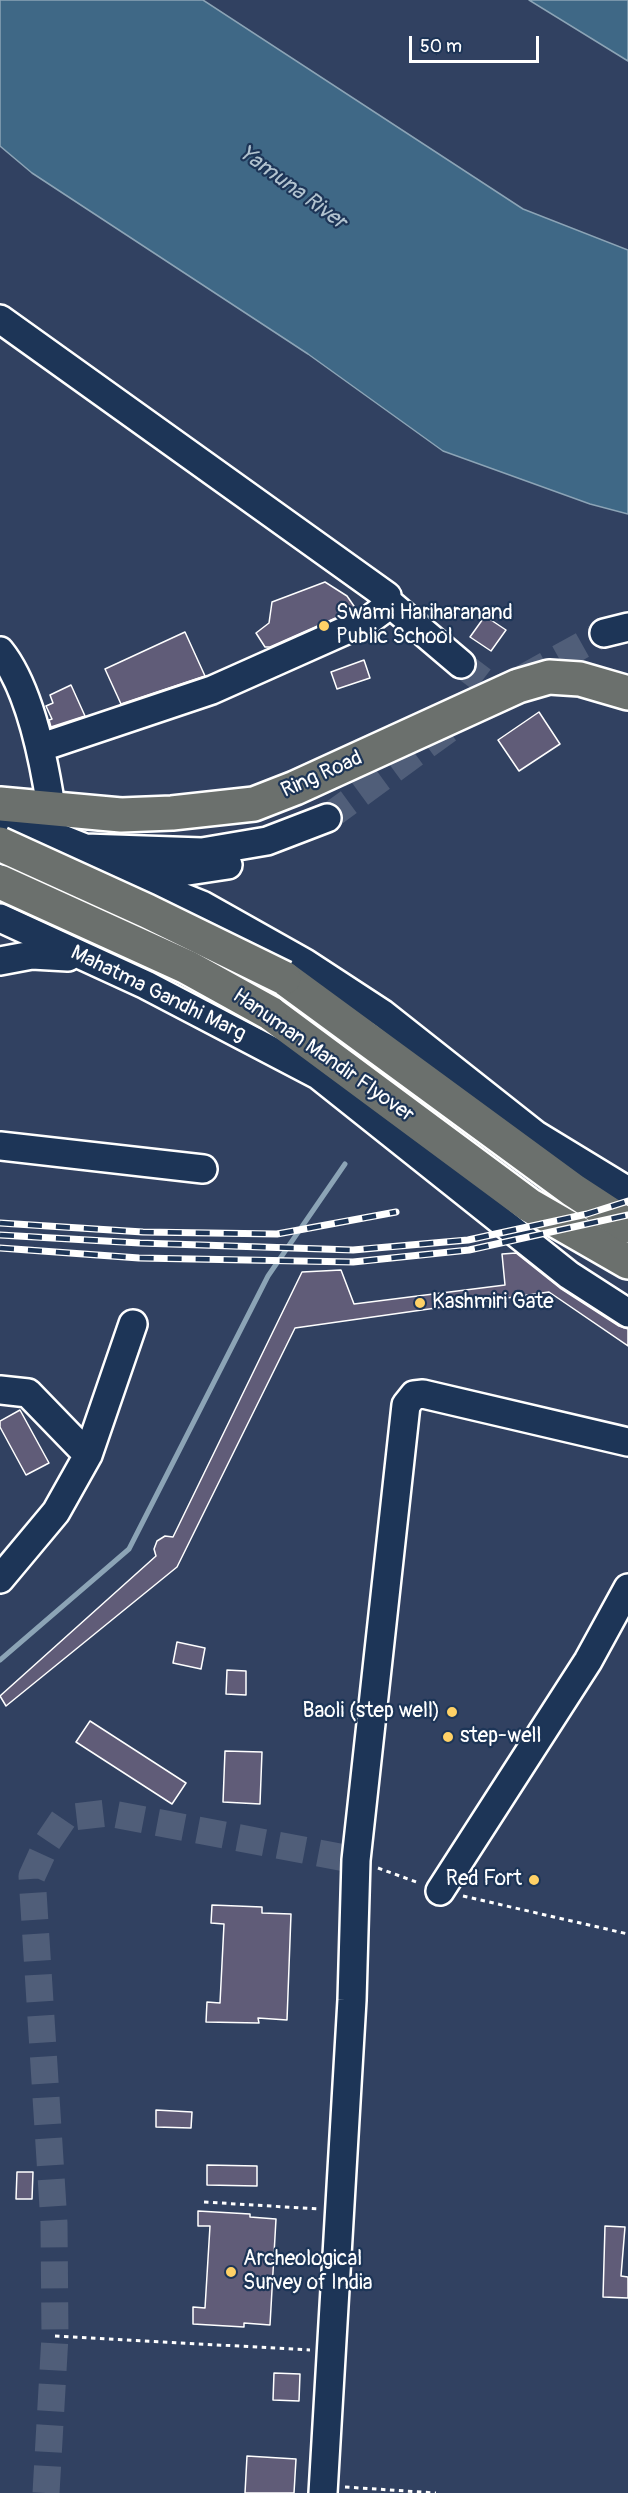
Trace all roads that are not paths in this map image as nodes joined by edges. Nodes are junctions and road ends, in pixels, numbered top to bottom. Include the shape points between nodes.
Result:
1 (0, 319) edge
2 (388, 602) junction
3 (0, 651) edge
4 (461, 664) tunnel mouth
5 (628, 693) edge
6 (42, 747) junction
7 (0, 804) edge
8 (51, 807) junction
9 (0, 814) edge
10 (121, 815) junction
11 (0, 844) edge
12 (85, 848) junction
13 (115, 870) junction
14 (0, 882) edge
15 (0, 899) edge
16 (6, 926) edge
17 (81, 957) junction
18 (0, 961) edge
19 (481, 1120) junction
20 (536, 1136) junction
21 (0, 1146) edge
22 (202, 1169) dead end
23 (628, 1191) edge
24 (628, 1226) edge
25 (628, 1262) edge
26 (628, 1313) edge
27 (133, 1324) dead end
28 (0, 1390) edge
29 (628, 1442) edge
30 (88, 1455) junction
31 (0, 1579) edge
32 (628, 1588) edge
33 (440, 1890) road end
34 (323, 2489) edge

1 - 2 street via 387,596
2 - 4 street
2 - 6 street via 369,620 212,690
3 - 6 street via 10,664
5 - 10 main road, Ring Road via 580,679 549,677 518,686 254,804
6 - 8 street
7 - 8 main road, Ring Road
8 - 10 main road, Ring Road
9 - 12 street
10 - 12 street
11 - 19 main road, Hanuman Mandir Flyover, bridge via 284,978
12 - 13 street
12 - 13 street via 202,852 267,841 329,824 296,847 252,862 175,873
12 - 15 street
13 - 16 street
13 - 20 street via 201,905 305,963 383,1014
14 - 25 main road, Hanuman Mandir Flyover, bridge via 187,966 270,1013 529,1205
16 - 17 street, Mahatma Gandhi Marg
17 - 18 street via 32,955
17 - 26 street, Mahatma Gandhi Marg via 146,985 318,1075 569,1275
19 - 20 main road
19 - 24 main road
20 - 23 street
21 - 22 street
27 - 30 street
28 - 30 street via 32,1396
29 - 34 street via 423,1394 414,1395 406,1405 356,1860 352,2000
30 - 31 street via 56,1512
32 - 33 street via 588,1661

